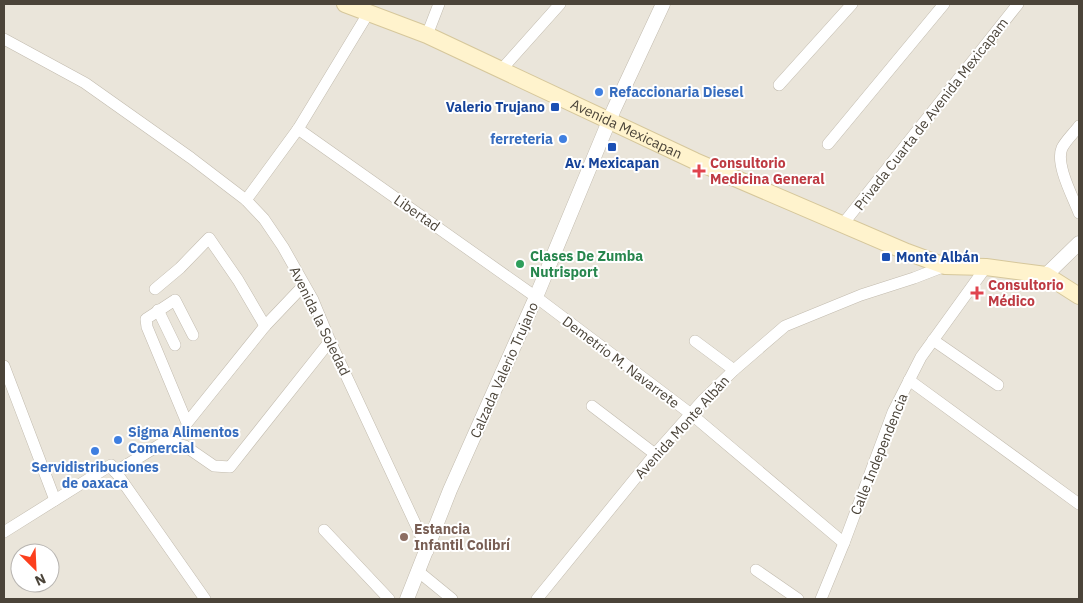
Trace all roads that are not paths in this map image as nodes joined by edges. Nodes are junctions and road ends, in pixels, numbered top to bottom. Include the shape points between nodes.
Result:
1 (345, 4) edge
2 (439, 4) edge
3 (560, 4) edge
4 (663, 4) edge
5 (852, 4) edge
6 (944, 4) edge
7 (1018, 4) edge
8 (369, 12) junction
9 (427, 35) junction
10 (4, 39) edge
11 (502, 68) junction
12 (779, 85) dead end
13 (610, 120) junction
14 (1079, 126) edge
15 (298, 129) junction
16 (828, 144) dead end
17 (246, 200) junction
18 (1079, 212) edge
19 (843, 224) junction
20 (1079, 243) edge
21 (945, 266) junction
22 (986, 267) junction
23 (1046, 274) junction
24 (304, 285) junction
25 (155, 289) dead end
26 (1079, 296) edge
27 (536, 297) junction
28 (158, 310) junction
29 (265, 326) junction
30 (193, 335) dead end
31 (695, 340) dead end
32 (934, 340) junction
33 (330, 341) junction
34 (174, 345) dead end
35 (4, 366) edge
36 (734, 370) junction
37 (909, 380) junction
38 (998, 385) dead end
39 (592, 406) dead end
40 (691, 414) junction
41 (655, 454) junction
42 (113, 468) junction
43 (55, 500) junction
44 (1079, 504) edge
45 (324, 530) dead end
46 (4, 532) edge
47 (844, 543) junction
48 (428, 551) junction
49 (756, 570) dead end
50 (419, 572) junction
51 (199, 597) edge
52 (389, 599) edge
53 (408, 599) edge
54 (452, 599) edge
55 (537, 599) edge
56 (798, 599) edge
57 (821, 599) edge

1 - 8 main road, Avenida Mexicapan
2 - 9 street
3 - 11 street
4 - 13 street, Calzada Valerio Trujano
5 - 12 street
6 - 16 street
7 - 19 street, Privada Cuarta de Avenida Mexicapam
8 - 9 main road, Avenida Mexicapan
8 - 15 street
9 - 11 main road, Avenida Mexicapan
10 - 17 street, Avenida la Soledad via 85,83
11 - 13 main road, Avenida Mexicapan
13 - 19 main road, Avenida Mexicapan via 695,161
13 - 27 street, Calzada Valerio Trujano
14 - 18 street via 1062,148 1061,158
15 - 17 street
15 - 27 street, Libertad
17 - 24 street, Avenida la Soledad via 264,219
19 - 21 main road, Avenida Mexicapan
20 - 23 street
21 - 22 main road, Avenida Mexicapan
21 - 36 street, Avenida Monte Albán via 785,326
22 - 23 main road, Avenida Mexicapan
22 - 32 street, Calle Independencia
23 - 26 main road
24 - 29 street
24 - 33 street, Avenida la Soledad
25 - 29 street via 209,238
27 - 40 street, Demetrio M. Navarrete
27 - 48 street, Calzada Valerio Trujano via 450,490
28 - 29 street via 146,320 147,328 187,424
28 - 30 street via 175,300
28 - 34 street
31 - 36 street
32 - 37 street, Calle Independencia
32 - 38 street
33 - 42 street via 230,467 214,466 185,446 171,442
33 - 48 street, Avenida la Soledad
35 - 43 street
36 - 40 street, Avenida Monte Albán
37 - 44 street
37 - 47 street, Calle Independencia via 893,412
39 - 41 street
40 - 41 street, Avenida Monte Albán
40 - 47 street, Demetrio M. Navarrete
41 - 55 street, Avenida Monte Albán
42 - 43 street
42 - 51 street
43 - 46 street
45 - 52 street
47 - 57 street, Calle Independencia
48 - 50 street, Calzada Valerio Trujano
49 - 56 street
50 - 53 street, Calzada Valerio Trujano
50 - 54 street

